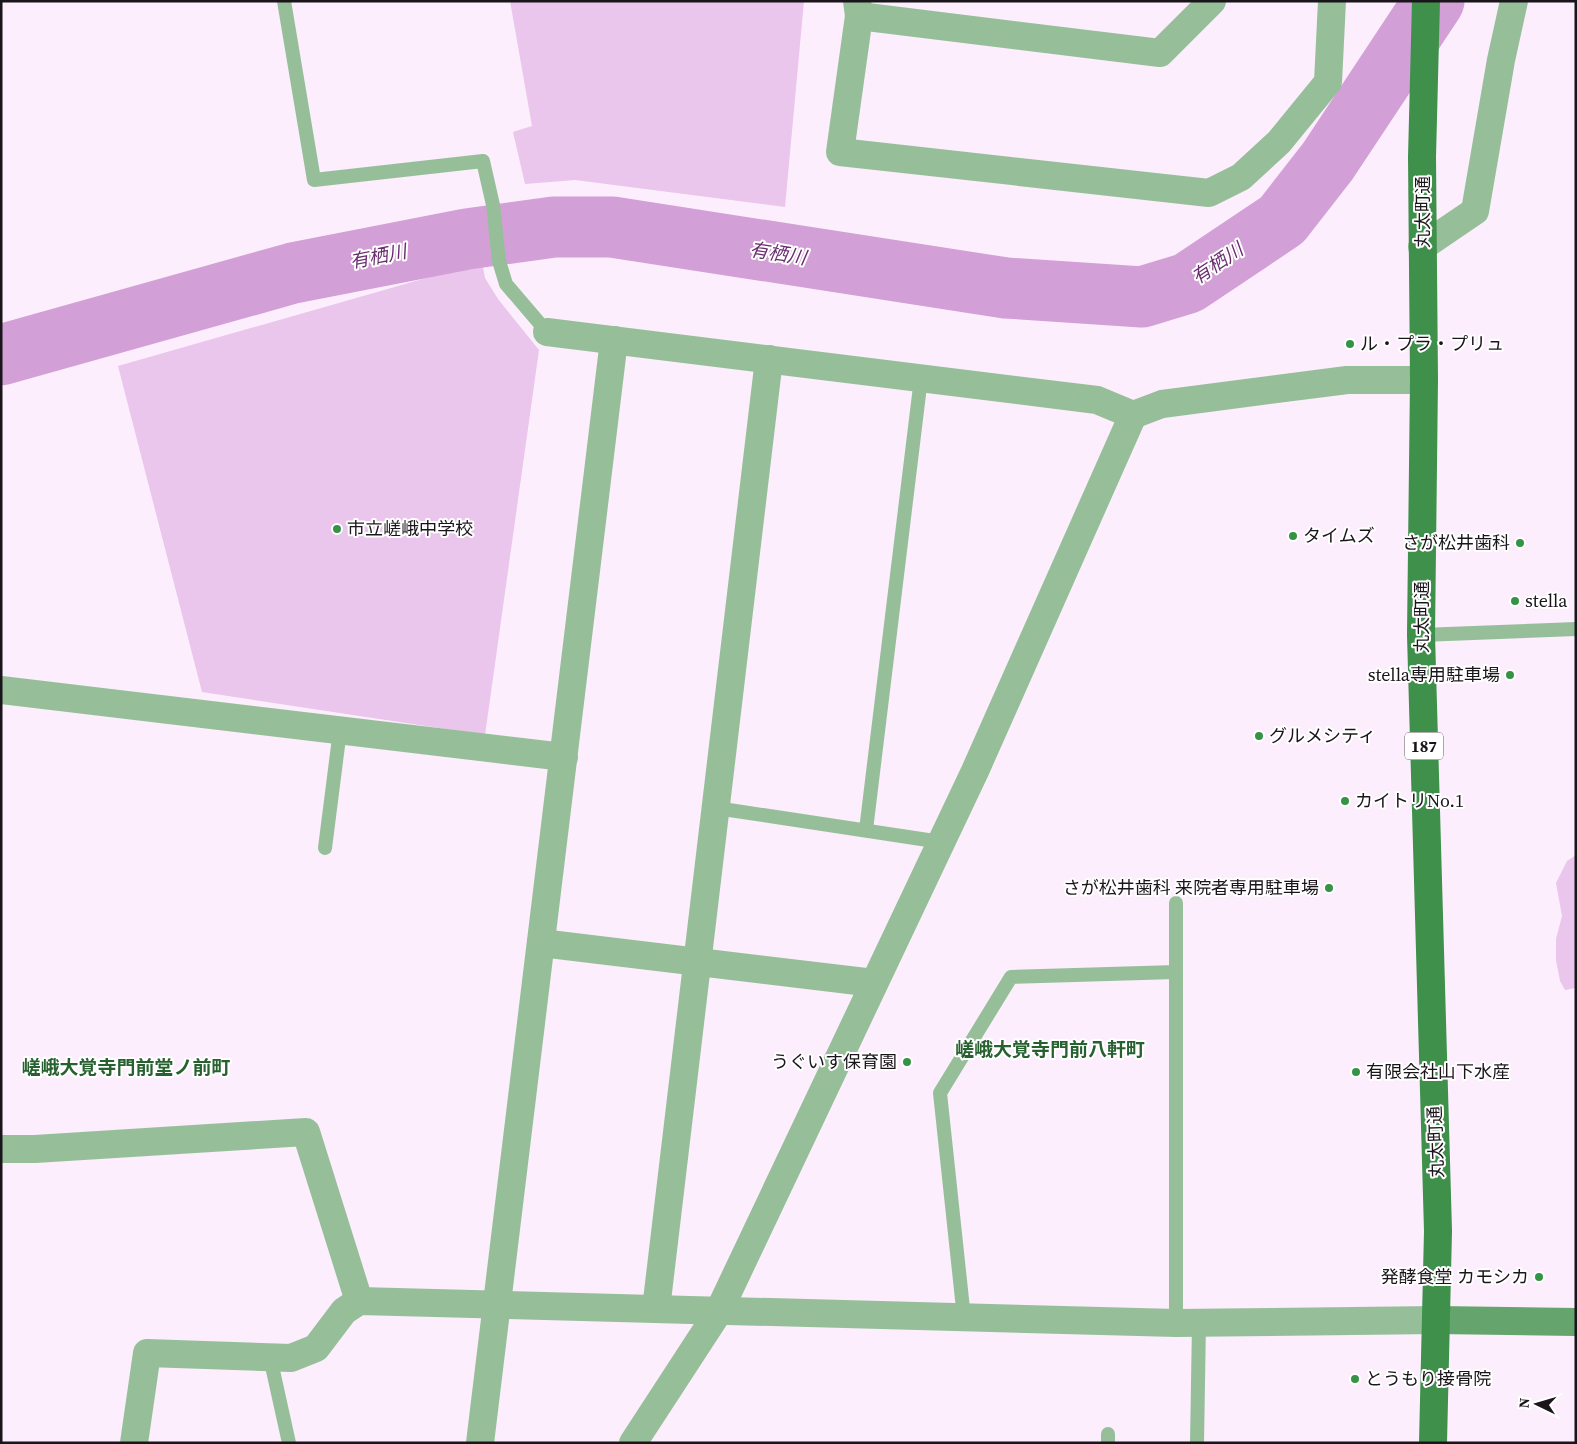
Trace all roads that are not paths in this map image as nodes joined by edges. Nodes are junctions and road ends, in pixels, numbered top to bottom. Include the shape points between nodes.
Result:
1 (284, 1) edge
2 (1212, 1) edge
3 (1332, 1) edge
4 (1426, 1) edge
5 (1514, 1) edge
6 (858, 9) edge
7 (1422, 247) junction
8 (547, 332) joint
9 (614, 340) junction
10 (769, 360) junction
11 (921, 378) junction
12 (1424, 380) junction
13 (1133, 415) junction
14 (1576, 629) edge
15 (1421, 635) junction
16 (1, 690) edge
17 (340, 730) junction
18 (564, 757) junction
19 (716, 808) junction
20 (866, 830) junction
21 (941, 842) junction
22 (325, 848) dead end
23 (1176, 903) dead end
24 (541, 944) junction
25 (697, 962) junction
26 (1176, 972) junction
27 (874, 983) junction
28 (1, 1149) edge
29 (359, 1301) junction
30 (497, 1305) junction
31 (656, 1309) junction
32 (719, 1311) junction
33 (964, 1318) junction
34 (1437, 1320) junction
35 (1576, 1322) edge
36 (1187, 1323) junction
37 (270, 1357) junction
38 (134, 1443) edge
39 (288, 1443) edge
40 (480, 1443) edge
41 (633, 1443) edge
42 (1197, 1443) edge
43 (1433, 1443) edge

1 - 8 lane via 314,180 483,161 494,204 499,261 506,284
2 - 6 street via 1160,53
3 - 6 street via 1328,82 1279,142 1241,177 1209,193 840,152
4 - 7 main road, 丸太町通 / 187
5 - 7 street via 1475,211
7 - 12 main road, 丸太町通 / 187
8 - 9 street
9 - 10 street
9 - 18 street
10 - 11 street
10 - 19 street
11 - 13 street via 1097,400
11 - 20 lane
12 - 13 street via 1347,380 1162,404
12 - 15 main road, 丸太町通 / 187
13 - 21 street
14 - 15 lane
15 - 34 main road, 丸太町通 / 187 via 1438,1231
16 - 17 street
17 - 18 street
17 - 22 lane
18 - 24 street
19 - 20 lane
19 - 25 street
20 - 21 lane
21 - 27 street
23 - 26 lane
24 - 25 street
24 - 30 street
25 - 27 street
25 - 31 street
26 - 33 lane via 1011,977 1006,985 940,1093
26 - 36 lane
27 - 32 street
28 - 29 street via 306,1132
29 - 30 street
29 - 37 street via 344,1311 316,1348 291,1358
30 - 31 street
30 - 40 street
31 - 32 street
32 - 33 street
32 - 41 street
33 - 36 street
34 - 35 street
34 - 36 street
34 - 43 main road, 丸太町通 / 187
36 - 42 lane
37 - 38 street via 147,1353
37 - 39 lane

